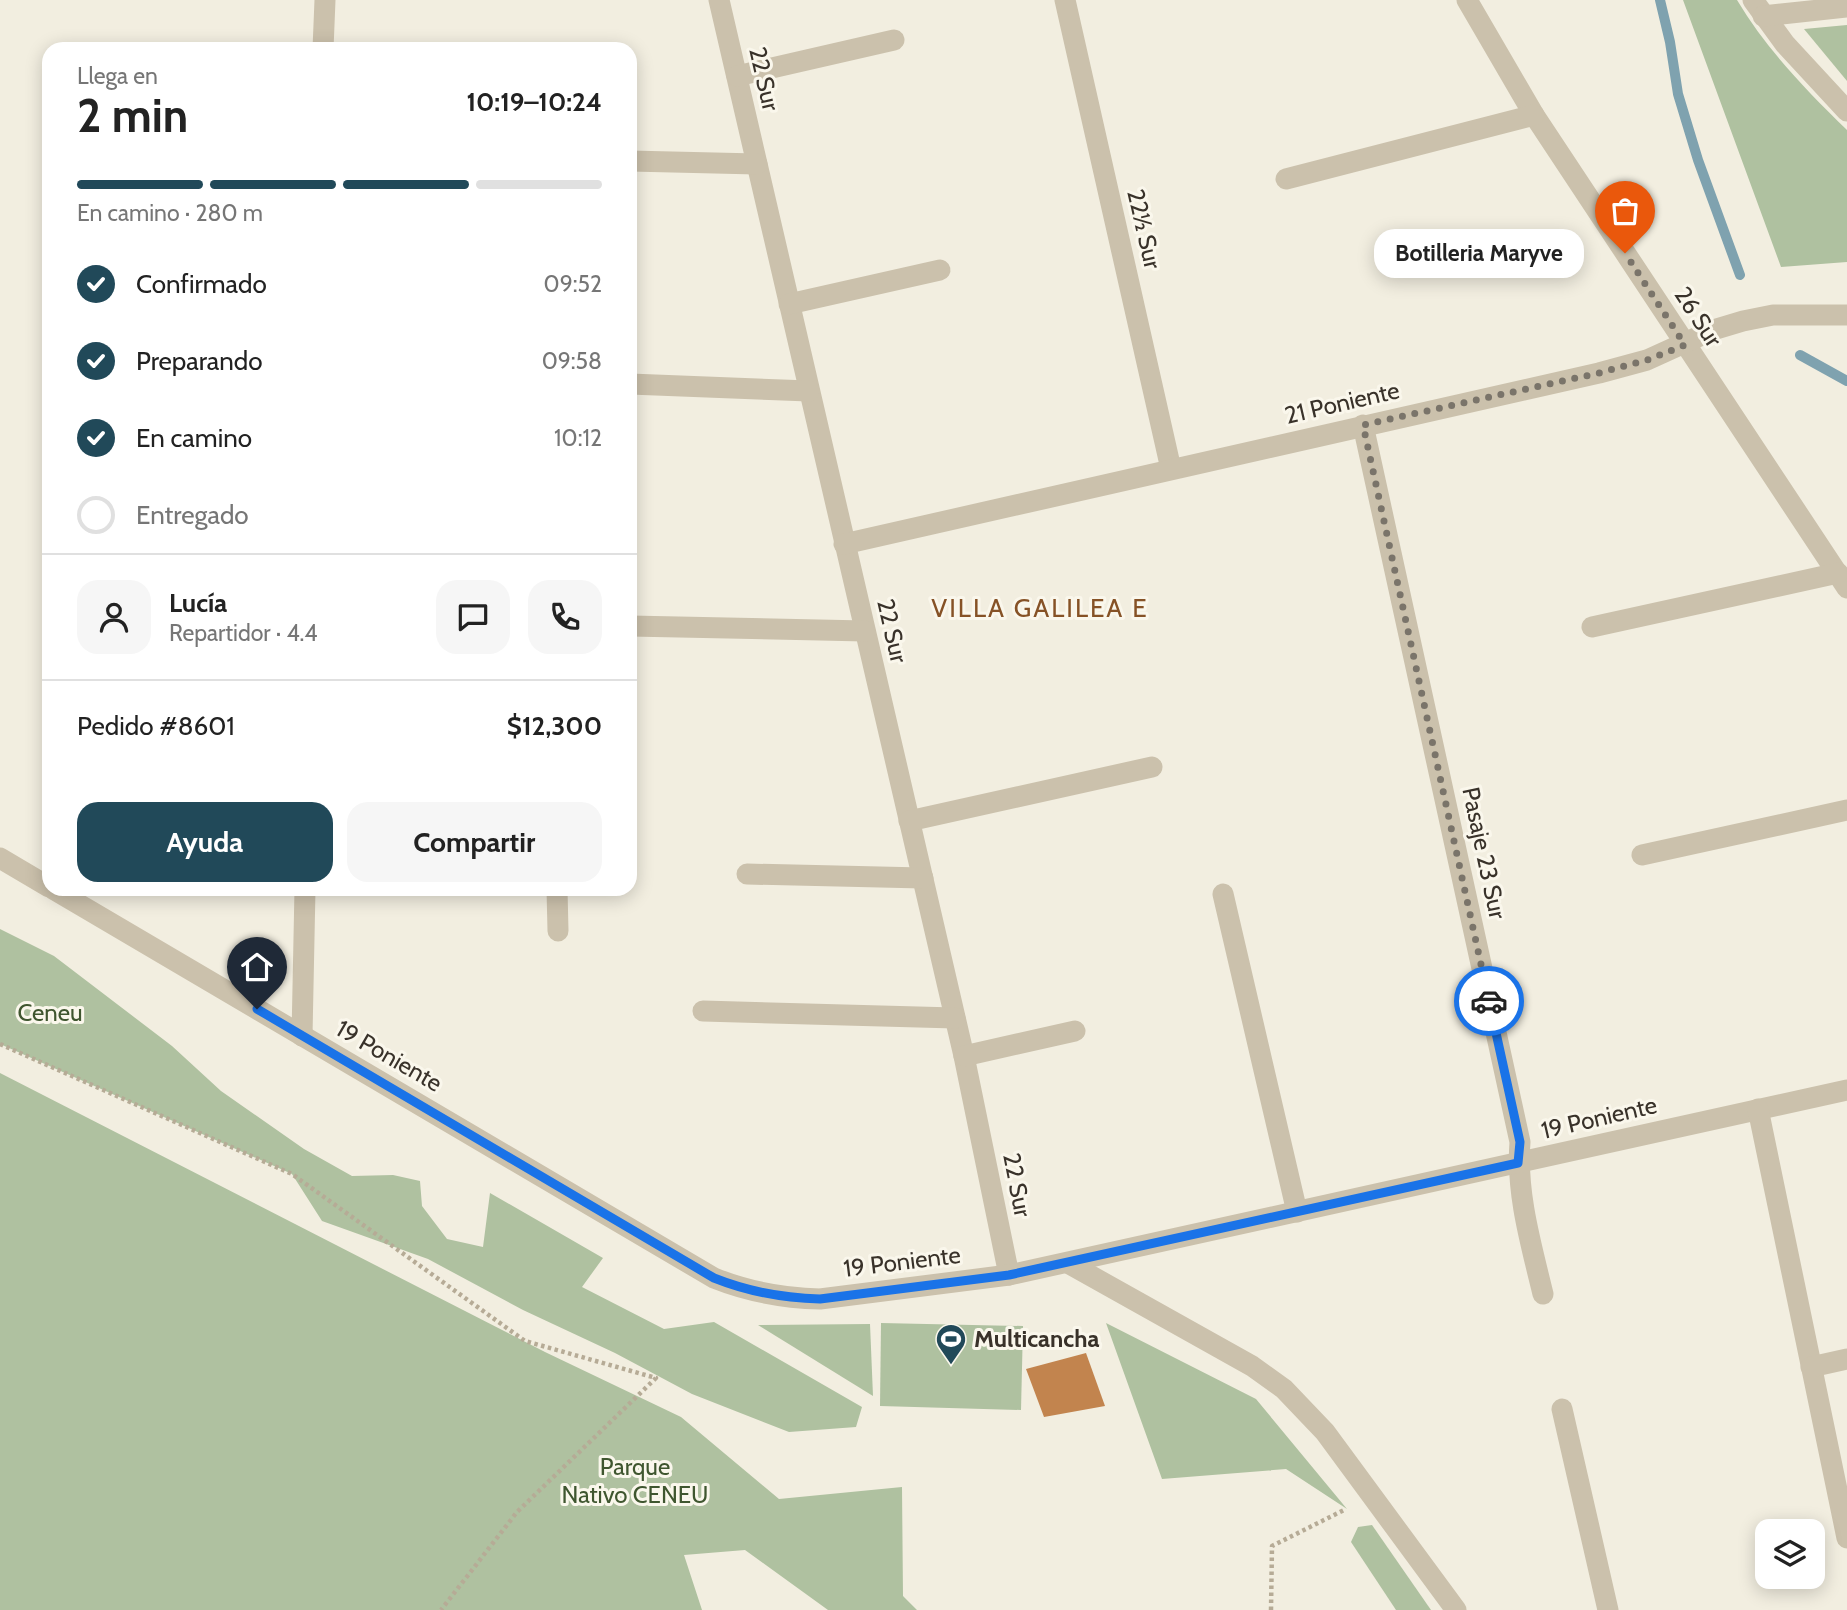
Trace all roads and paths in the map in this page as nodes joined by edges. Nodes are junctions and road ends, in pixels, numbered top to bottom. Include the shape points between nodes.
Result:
1 (325, 0) edge
2 (719, 0) edge
3 (1065, 0) edge
4 (1467, 0) edge
5 (1847, 7) edge
6 (1758, 8) edge
7 (894, 40) dead end
8 (323, 42) edge
9 (737, 76) junction
10 (1847, 111) edge
11 (1534, 115) junction
12 (637, 161) edge
13 (757, 164) junction
14 (1286, 179) dead end
15 (940, 270) dead end
16 (789, 304) junction
17 (1847, 316) edge
18 (1685, 345) junction
19 (637, 384) edge
20 (809, 391) junction
21 (1363, 425) junction
22 (1171, 469) junction
23 (844, 544) junction
24 (1843, 581) edge
25 (637, 626) edge
26 (1592, 627) dead end
27 (865, 631) junction
28 (1152, 767) dead end
29 (1847, 810) edge
30 (909, 821) junction
31 (1642, 855) dead end
32 (0, 858) edge
33 (747, 874) dead end
34 (923, 878) junction
35 (42, 883) edge
36 (1223, 894) dead end
37 (65, 896) edge
38 (305, 896) edge
39 (557, 896) edge
40 (558, 931) dead end
41 (702, 1011) dead end
42 (956, 1018) junction
43 (1074, 1031) dead end
44 (302, 1036) junction
45 (0, 1044) edge
46 (964, 1056) junction
47 (1847, 1090) edge
48 (1758, 1109) junction
49 (1518, 1163) junction
50 (1297, 1212) junction
51 (1068, 1263) junction
52 (1009, 1275) junction
53 (1543, 1294) dead end
54 (1847, 1359) edge
55 (1811, 1367) junction
56 (1562, 1409) dead end
57 (1347, 1509) dead end
58 (1847, 1538) edge
59 (441, 1610) edge
60 (1271, 1610) edge
61 (1456, 1610) edge
62 (1608, 1610) edge

1 - 8 street
2 - 9 street, 22 Sur
3 - 22 street, 22½ Sur
4 - 11 street, 26 Sur
5 - 6 street
6 - 10 street
7 - 9 street
9 - 13 street, 22 Sur
11 - 14 street
11 - 18 street, 26 Sur
12 - 13 street
13 - 16 street, 22 Sur
15 - 16 street
16 - 20 street, 22 Sur
17 - 18 street, 21 Poniente via 1763,317 1713,330
18 - 21 street, 21 Poniente via 1599,373
18 - 24 street, 26 Sur
19 - 20 street
20 - 23 street, 22 Sur
21 - 22 street, 21 Poniente
21 - 49 street, Pasaje 23 Sur via 1520,1142
22 - 23 street, 21 Poniente
23 - 27 street, 22 Sur
24 - 26 street
25 - 27 street
27 - 30 street, 22 Sur
28 - 30 street
29 - 31 street
30 - 34 street, 22 Sur
32 - 35 street, 19 Poniente
33 - 34 street
34 - 42 street, 22 Sur
36 - 50 street
37 - 44 street, 19 Poniente
38 - 44 street
39 - 40 street
41 - 42 street
42 - 46 street, 22 Sur
43 - 46 street
44 - 52 street, 19 Poniente via 737,1287 820,1299
45 - 59 path via 292,1174 525,1341 656,1378 517,1512
46 - 52 street, 22 Sur
47 - 48 street, 19 Poniente
48 - 49 street, 19 Poniente
48 - 55 street
49 - 50 street, 19 Poniente
49 - 53 street, Pasaje 23 Sur via 1526,1225
50 - 51 street, 19 Poniente
51 - 52 street, 19 Poniente
51 - 61 street via 1252,1366 1284,1389 1325,1432
54 - 55 street
55 - 58 street
56 - 62 street
57 - 60 path via 1272,1546

